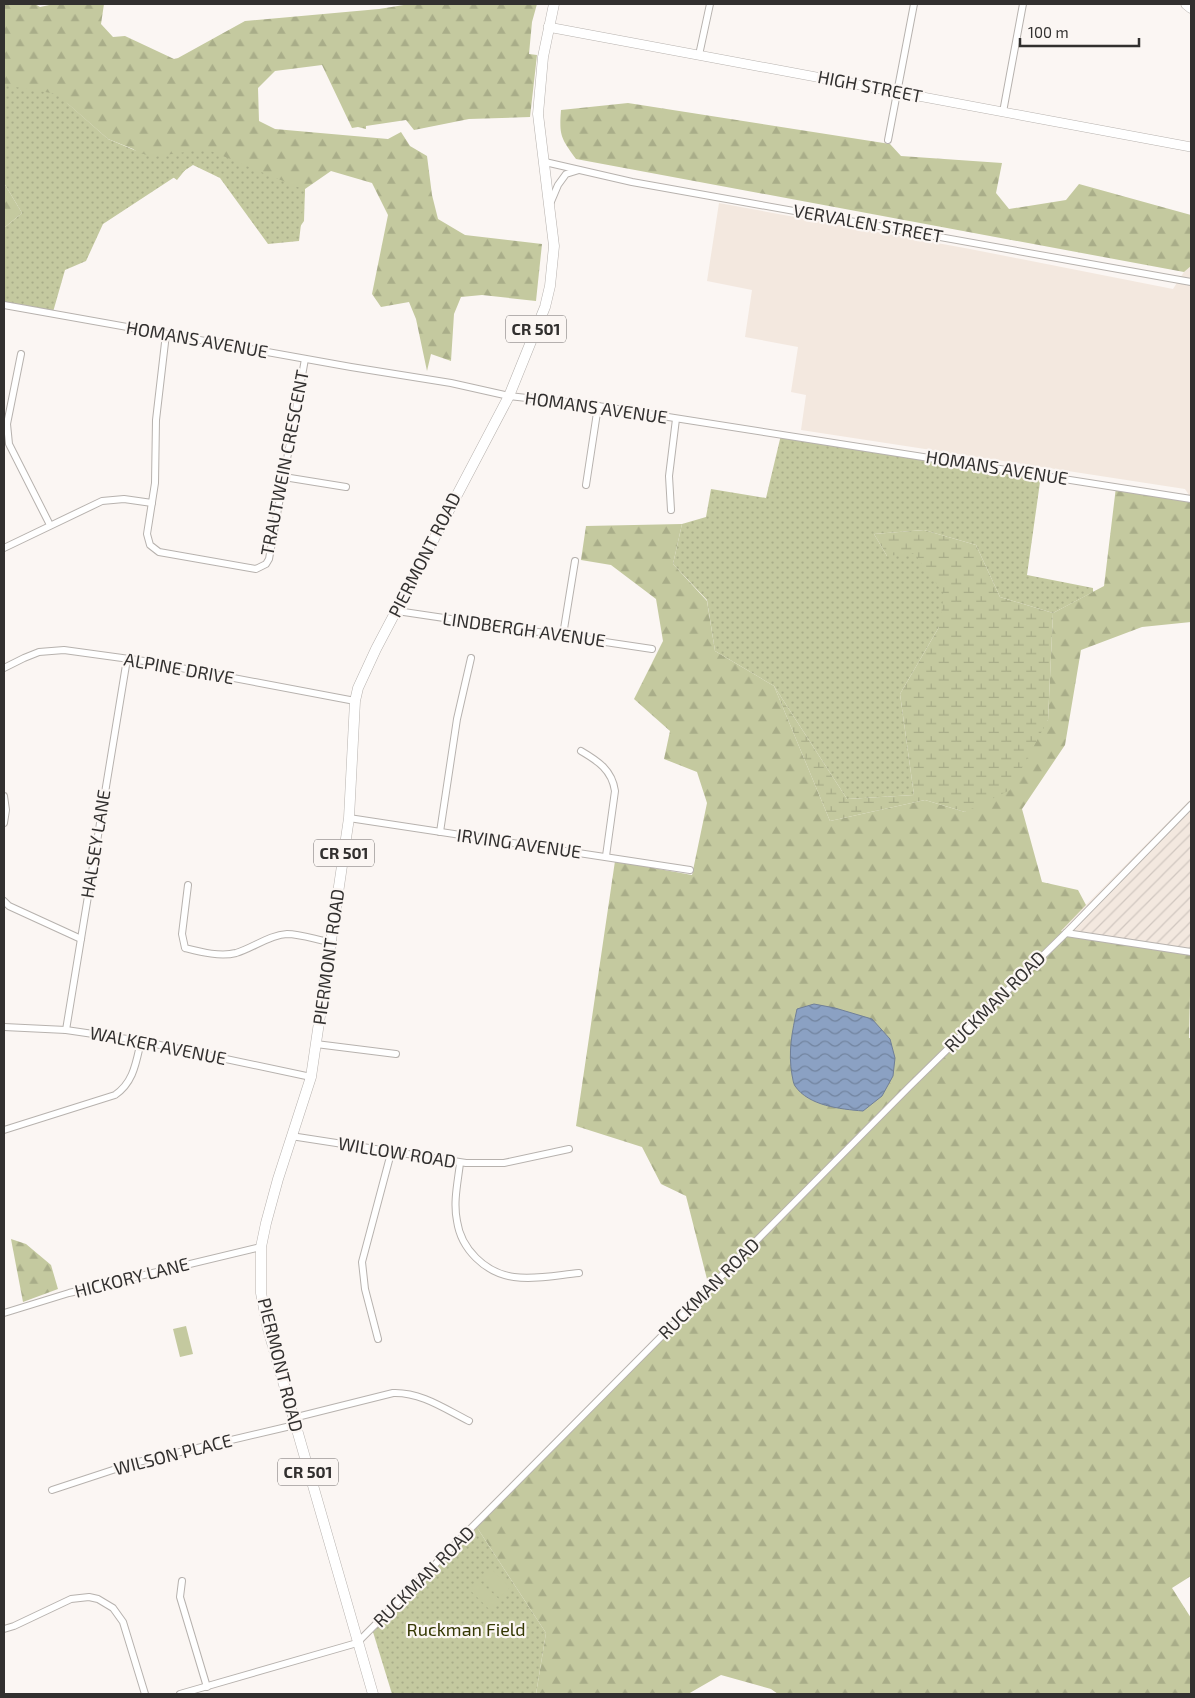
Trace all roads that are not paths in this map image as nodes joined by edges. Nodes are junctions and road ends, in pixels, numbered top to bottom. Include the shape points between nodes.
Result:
1 (554, 4) edge
2 (710, 4) edge
3 (914, 4) edge
4 (1023, 4) edge
5 (1186, 4) edge
6 (1191, 6) edge
7 (548, 27) junction
8 (700, 55) junction
9 (898, 92) junction
10 (1003, 112) junction
11 (888, 140) dead end
12 (1191, 147) edge
13 (545, 162) junction
14 (579, 170) junction
15 (550, 205) junction
16 (1191, 282) edge
17 (4, 305) edge
18 (166, 334) junction
19 (21, 354) dead end
20 (305, 359) junction
21 (509, 396) junction
22 (598, 406) junction
23 (676, 418) junction
24 (284, 477) junction
25 (586, 485) dead end
26 (346, 487) dead end
27 (1191, 498) edge
28 (152, 503) junction
29 (671, 510) dead end
30 (50, 525) junction
31 (4, 548) edge
32 (575, 561) dead end
33 (397, 611) junction
34 (563, 635) junction
35 (652, 649) dead end
36 (471, 658) dead end
37 (127, 659) junction
38 (4, 668) edge
39 (355, 701) junction
40 (581, 751) dead end
41 (4, 796) edge
42 (1191, 805) edge
43 (349, 818) junction
44 (4, 823) edge
45 (440, 832) junction
46 (606, 856) junction
47 (690, 870) dead end
48 (188, 885) dead end
49 (4, 901) edge
50 (1066, 933) junction
51 (81, 939) junction
52 (330, 942) junction
53 (1191, 952) edge
54 (4, 1027) edge
55 (66, 1030) junction
56 (141, 1041) junction
57 (316, 1044) junction
58 (396, 1054) dead end
59 (311, 1077) junction
60 (4, 1130) edge
61 (291, 1136) junction
62 (569, 1150) dead end
63 (391, 1153) junction
64 (460, 1163) junction
65 (261, 1247) junction
66 (579, 1273) dead end
67 (4, 1313) edge
68 (378, 1339) dead end
69 (469, 1421) dead end
70 (294, 1422) junction
71 (52, 1490) dead end
72 (182, 1581) dead end
73 (4, 1629) edge
74 (357, 1643) junction
75 (208, 1687) junction
76 (195, 1692) edge
77 (145, 1694) edge
78 (180, 1694) edge
79 (373, 1694) edge

1 - 7 main road, PIERMONT ROAD / CR 501
2 - 8 street
3 - 9 street
4 - 10 street
5 - 6 main road
7 - 8 street, HIGH STREET
7 - 13 main road, PIERMONT ROAD / CR 501 via 538,114
8 - 9 street, HIGH STREET
9 - 10 street, HIGH STREET
9 - 11 street
10 - 12 street, HIGH STREET
13 - 14 street, VERVALEN STREET
13 - 15 main road, PIERMONT ROAD / CR 501
14 - 15 street via 566,174 558,184
14 - 16 street, VERVALEN STREET
15 - 21 main road, PIERMONT ROAD / CR 501 via 554,246 550,286 542,316
17 - 18 street, HOMANS AVENUE
18 - 20 street, HOMANS AVENUE
18 - 28 street, TRAUTWEIN CRESCENT via 158,396
19 - 30 street via 7,434 13,453
20 - 21 street, HOMANS AVENUE
20 - 24 street, TRAUTWEIN CRESCENT
21 - 22 street, HOMANS AVENUE
21 - 33 main road, PIERMONT ROAD / CR 501
22 - 23 street, HOMANS AVENUE
22 - 25 street
23 - 27 street, HOMANS AVENUE
23 - 29 street via 669,476
24 - 26 street
24 - 28 street, TRAUTWEIN CRESCENT via 269,559 256,569 154,549 147,534
28 - 30 street via 124,499 102,501
30 - 31 street
32 - 34 street
33 - 34 street, LINDBERGH AVENUE
33 - 39 main road, PIERMONT ROAD / CR 501 via 366,669
34 - 35 street, LINDBERGH AVENUE
36 - 45 street via 457,719
37 - 38 street, ALPINE DRIVE via 51,650
37 - 39 street, ALPINE DRIVE
37 - 51 street, HALSEY LANE
39 - 43 main road, PIERMONT ROAD / CR 501
40 - 46 street via 599,761 614,781
41 - 44 street
42 - 50 street, RUCKMAN ROAD
43 - 45 street, IRVING AVENUE
43 - 52 main road, PIERMONT ROAD / CR 501
45 - 46 street, IRVING AVENUE
46 - 47 street, IRVING AVENUE
48 - 52 street via 182,934 185,948 199,952 237,953 288,934
49 - 51 street
50 - 53 street
50 - 74 street, RUCKMAN ROAD
51 - 55 street, HALSEY LANE
52 - 57 main road, PIERMONT ROAD / CR 501
54 - 55 street, WALKER AVENUE
55 - 56 street, WALKER AVENUE
56 - 59 street, WALKER AVENUE
56 - 60 street via 132,1076 115,1095
57 - 58 street
57 - 59 main road, PIERMONT ROAD / CR 501
59 - 61 main road, PIERMONT ROAD / CR 501
61 - 63 street, WILLOW ROAD
61 - 65 main road, PIERMONT ROAD / CR 501
62 - 64 street, WILLOW ROAD via 504,1163
63 - 64 street, WILLOW ROAD
63 - 68 street via 362,1262 365,1289
64 - 66 street via 456,1220 464,1242 480,1262 513,1277
65 - 67 street, HICKORY LANE via 69,1293
65 - 70 main road, PIERMONT ROAD / CR 501 via 264,1315
69 - 70 street, WILSON PLACE via 415,1394 393,1393
70 - 71 street, WILSON PLACE via 134,1463
70 - 74 main road, PIERMONT ROAD / CR 501
72 - 75 street via 180,1597
73 - 77 street via 71,1599 98,1599 113,1608 123,1622
74 - 75 street, RUCKMAN ROAD
74 - 79 main road, PIERMONT ROAD / CR 501
75 - 76 street, RUCKMAN ROAD
76 - 78 street, RUCKMAN ROAD

